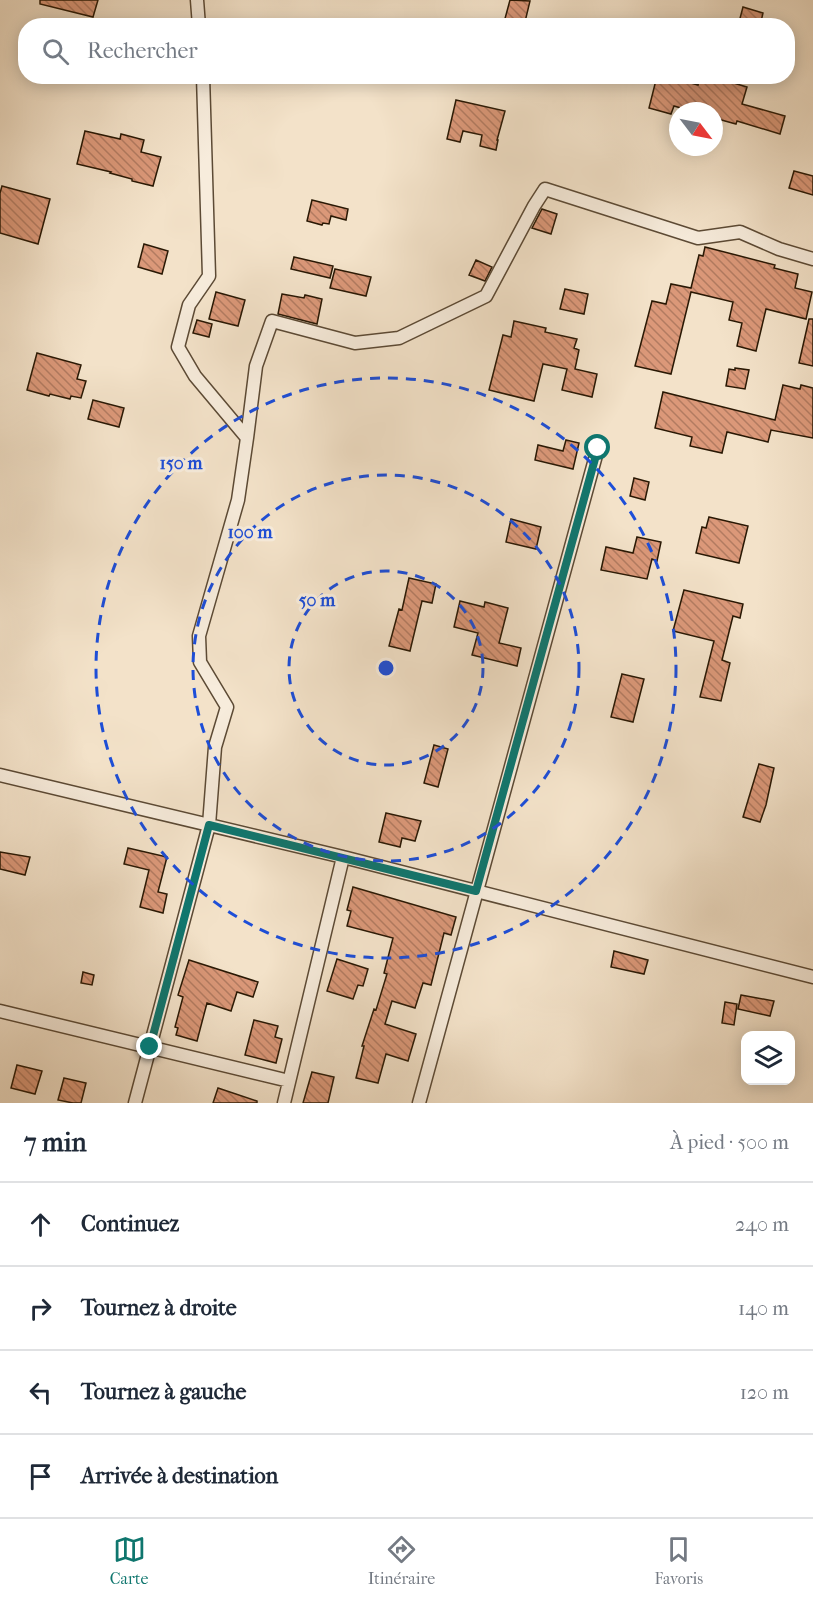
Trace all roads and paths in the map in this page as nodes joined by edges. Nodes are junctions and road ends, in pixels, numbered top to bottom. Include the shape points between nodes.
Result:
1 (197, 0) edge
2 (198, 18) edge
3 (202, 84) edge
4 (813, 259) edge
5 (247, 438) junction
6 (598, 448) dead end
7 (0, 775) edge
8 (209, 825) junction
9 (343, 857) junction
10 (476, 891) junction
11 (813, 977) edge
12 (0, 1011) edge
13 (150, 1047) junction
14 (289, 1081) junction
15 (135, 1103) edge
16 (284, 1103) edge
17 (419, 1103) edge

1 - 2 street
3 - 5 street via 209,276 189,305 178,347 195,376
4 - 5 street via 740,232 698,238 544,189 486,296 409,334 355,343 272,321 256,366
5 - 8 street via 238,500 199,636 200,662 227,707 215,747
6 - 10 street
7 - 8 street
8 - 9 street
8 - 13 street
9 - 10 street
9 - 14 street
10 - 11 street
10 - 17 street
12 - 13 street
13 - 14 street
13 - 15 street
14 - 16 street

